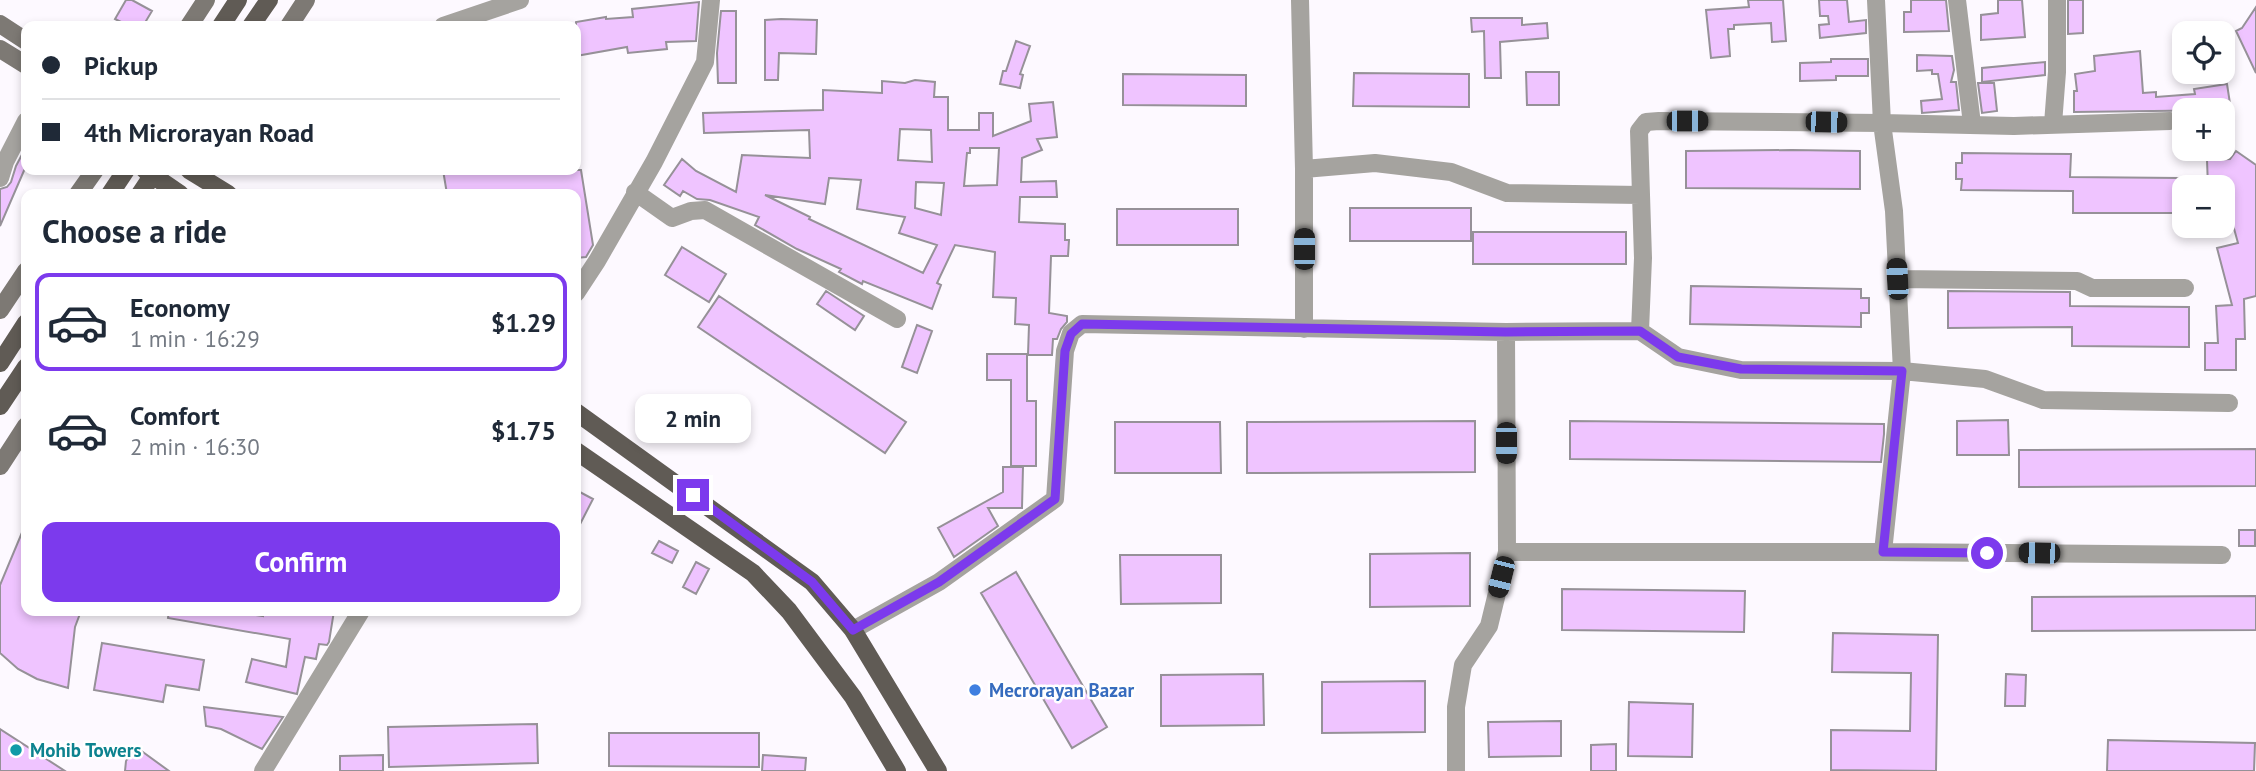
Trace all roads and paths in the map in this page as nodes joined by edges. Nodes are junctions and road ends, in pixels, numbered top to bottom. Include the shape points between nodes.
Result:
1 (206, 0) edge
2 (238, 0) edge
3 (268, 0) edge
4 (306, 0) edge
5 (520, 0) edge
6 (711, 0) edge
7 (1300, 0) edge
8 (1876, 0) edge
9 (1957, 0) edge
10 (2057, 0) edge
11 (192, 21) edge
12 (223, 21) edge
13 (254, 21) edge
14 (292, 21) edge
15 (458, 21) edge
16 (0, 24) edge
17 (21, 38) edge
18 (0, 49) edge
19 (21, 62) edge
20 (2170, 121) dead end
21 (1882, 123) junction
22 (1972, 124) junction
23 (2053, 124) junction
24 (21, 130) edge
25 (2, 165) edge
26 (1304, 169) junction
27 (155, 175) edge
28 (198, 175) edge
29 (173, 189) edge
30 (220, 189) edge
31 (635, 192) junction
32 (1640, 195) junction
33 (21, 278) edge
34 (1897, 279) junction
35 (581, 285) edge
36 (2185, 288) dead end
37 (0, 310) edge
38 (897, 319) dead end
39 (1304, 329) junction
40 (21, 331) edge
41 (1640, 331) junction
42 (1506, 332) junction
43 (0, 363) edge
44 (1902, 371) junction
45 (21, 374) edge
46 (2230, 404) dead end
47 (0, 406) edge
48 (581, 416) edge
49 (21, 434) edge
50 (581, 454) edge
51 (0, 467) edge
52 (673, 481) junction
53 (659, 507) junction
54 (1507, 552) junction
55 (1883, 552) junction
56 (2222, 555) dead end
57 (358, 616) edge
58 (853, 630) junction
59 (263, 771) edge
60 (897, 771) edge
61 (938, 771) edge
62 (1456, 771) edge

1 - 11 main road
2 - 12 main road
3 - 13 main road
4 - 14 main road
5 - 15 street
6 - 31 street via 705,62
7 - 26 street
8 - 21 street
9 - 22 street
10 - 23 street
16 - 17 main road
18 - 19 main road
20 - 23 street
21 - 22 street
21 - 32 street via 1646,122 1639,131
21 - 34 street via 1894,211
22 - 23 street
24 - 25 street
26 - 32 street via 1375,163 1451,172 1507,193
26 - 39 street
27 - 29 main road
28 - 30 main road
31 - 35 street
31 - 38 street via 672,218 705,210
32 - 41 street
33 - 37 main road
34 - 36 street via 2077,281 2092,288
34 - 44 street
39 - 42 street
39 - 58 street via 1082,324 1071,334 1065,351 1055,499 939,582
40 - 43 main road
41 - 42 street
41 - 44 street via 1678,357 1741,369
42 - 54 street
44 - 46 street via 1985,379 2043,400
44 - 55 street
45 - 47 main road
48 - 52 main road
49 - 51 main road
50 - 53 main road
52 - 53 main road
52 - 58 main road via 812,582
53 - 60 main road via 753,573 789,611 853,697
54 - 55 street
54 - 62 street via 1489,626 1463,665
55 - 56 street
57 - 59 street
58 - 61 main road

